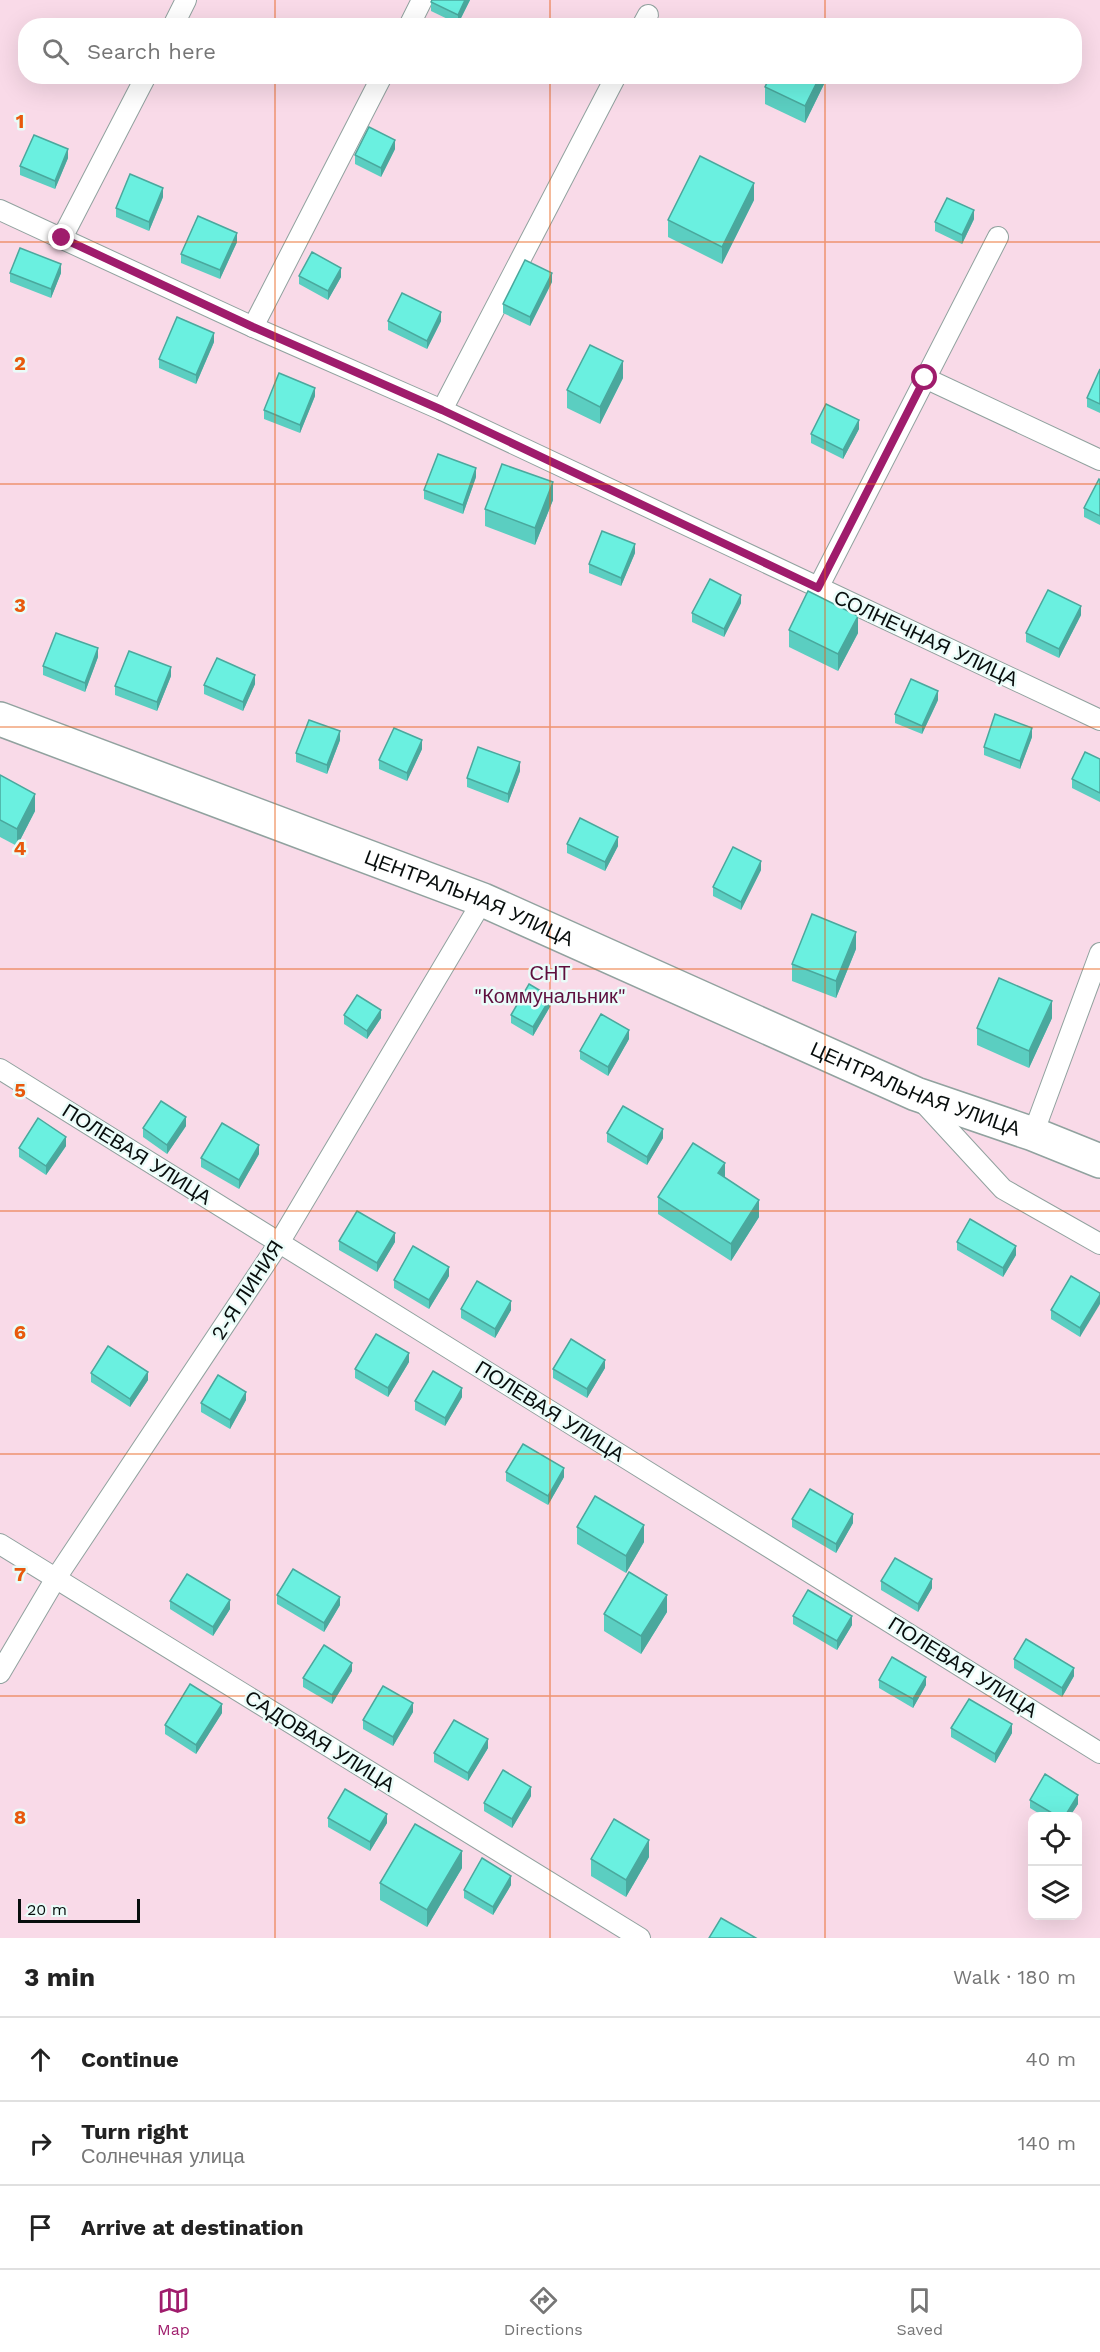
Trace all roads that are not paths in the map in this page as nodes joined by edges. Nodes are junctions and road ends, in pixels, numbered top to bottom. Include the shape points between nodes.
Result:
1 (186, 0) edge
2 (422, 0) edge
3 (177, 18) edge
4 (413, 18) edge
5 (142, 84) edge
6 (378, 84) edge
7 (612, 84) edge
8 (0, 210) edge
9 (998, 237) dead end
10 (62, 238) junction
11 (253, 327) junction
12 (925, 378) junction
13 (442, 410) junction
14 (1100, 460) edge
15 (818, 588) junction
16 (0, 719) edge
17 (1100, 720) edge
18 (483, 900) junction
19 (1100, 953) edge
20 (0, 1069) edge
21 (916, 1094) junction
22 (1033, 1134) junction
23 (1100, 1161) edge
24 (279, 1243) junction
25 (1100, 1244) edge
26 (0, 1544) edge
27 (56, 1578) junction
28 (0, 1673) edge
29 (1100, 1753) edge
30 (640, 1938) edge

1 - 3 lane
2 - 4 lane
5 - 10 lane
6 - 11 lane
7 - 13 lane
8 - 10 lane, СОЛНЕЧНАЯ УЛИЦА
9 - 12 lane
10 - 11 lane, СОЛНЕЧНАЯ УЛИЦА
11 - 13 lane, СОЛНЕЧНАЯ УЛИЦА
12 - 14 lane
12 - 15 lane
13 - 15 lane, СОЛНЕЧНАЯ УЛИЦА
15 - 17 lane, СОЛНЕЧНАЯ УЛИЦА
16 - 18 street, ЦЕНТРАЛЬНАЯ УЛИЦА
18 - 21 street, ЦЕНТРАЛЬНАЯ УЛИЦА
18 - 24 lane, 2-Я ЛИНИЯ
19 - 22 lane
20 - 24 lane, ПОЛЕВАЯ УЛИЦА
21 - 22 street, ЦЕНТРАЛЬНАЯ УЛИЦА
21 - 25 lane via 1003,1189
22 - 23 street, ЦЕНТРАЛЬНАЯ УЛИЦА
24 - 27 lane, 2-Я ЛИНИЯ
24 - 29 lane, ПОЛЕВАЯ УЛИЦА
26 - 27 lane, САДОВАЯ УЛИЦА
27 - 28 lane, 2-Я ЛИНИЯ
27 - 30 lane, САДОВАЯ УЛИЦА

